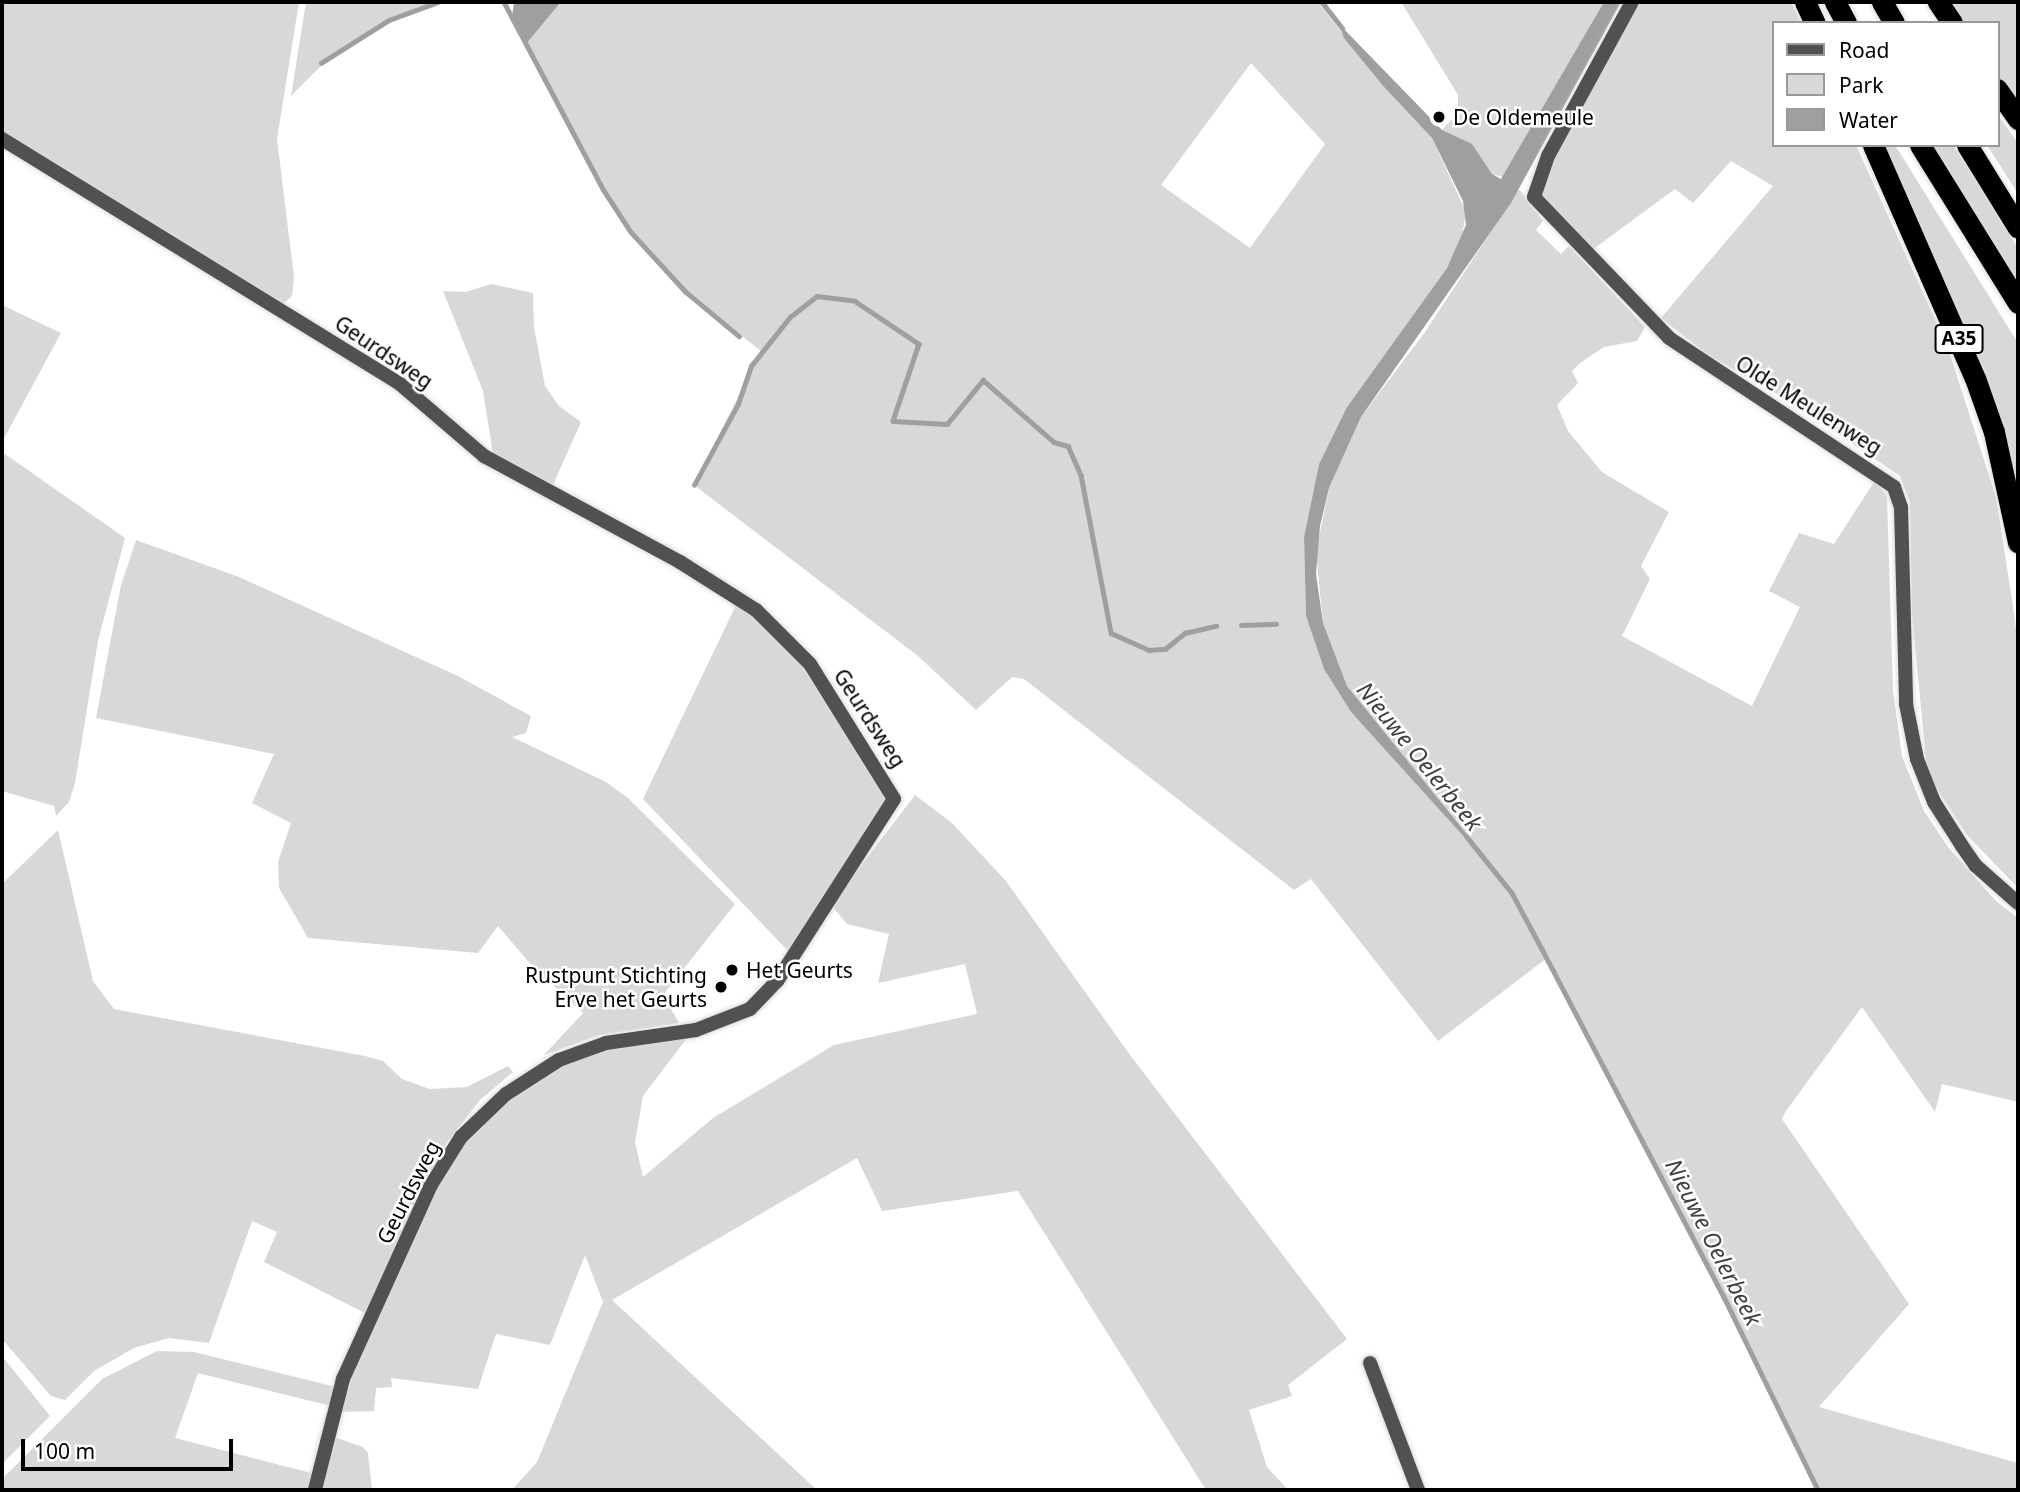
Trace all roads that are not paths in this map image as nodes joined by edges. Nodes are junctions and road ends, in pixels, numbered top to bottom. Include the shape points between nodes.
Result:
1 (1632, 2) edge
2 (1805, 2) edge
3 (1835, 2) edge
4 (1882, 2) edge
5 (1938, 2) edge
6 (1814, 21) edge
7 (1845, 21) edge
8 (1893, 21) edge
9 (1951, 21) edge
10 (1999, 92) edge
11 (2018, 119) edge
12 (2, 139) edge
13 (1874, 147) edge
14 (1921, 147) edge
15 (1968, 147) edge
16 (2018, 228) edge
17 (2018, 303) edge
18 (2018, 542) edge
19 (2018, 903) edge
20 (1370, 1363) dead end
21 (315, 1490) edge
22 (1418, 1490) edge

1 - 19 street, Olde Meulenweg via 1538,178 1537,204 1669,338 1894,487 1901,507 1906,704 1917,759 1934,802 1976,866
2 - 6 highway
3 - 7 highway
4 - 8 highway
5 - 9 highway
10 - 11 highway
12 - 21 street, Geurdsweg via 400,384 484,456 680,562 756,610 810,664 894,799 777,981 750,1009 696,1030 606,1043 559,1060 506,1094 461,1137 431,1185 343,1380
13 - 18 highway, A35 via 1975,378 1994,432
14 - 17 highway
15 - 16 highway
20 - 22 street

